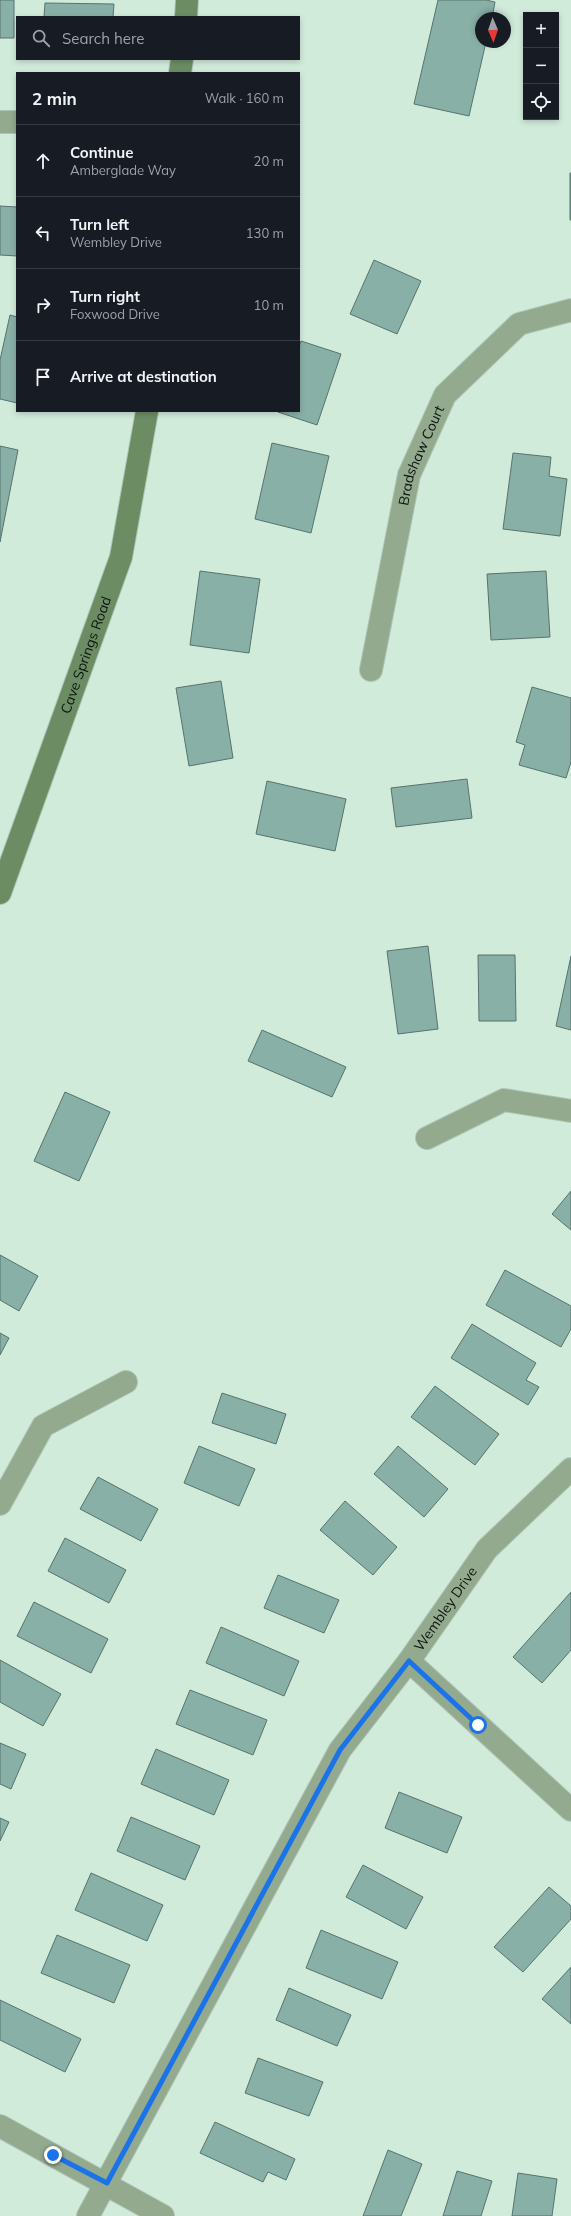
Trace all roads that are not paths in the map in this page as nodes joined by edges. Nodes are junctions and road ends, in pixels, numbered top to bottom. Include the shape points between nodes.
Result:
1 (187, 0) edge
2 (186, 16) edge
3 (182, 60) edge
4 (180, 72) edge
5 (0, 122) edge
6 (16, 122) edge
7 (571, 310) edge
8 (147, 412) edge
9 (371, 670) dead end
10 (0, 892) edge
11 (571, 1111) edge
12 (427, 1138) dead end
13 (126, 1382) dead end
14 (571, 1469) edge
15 (0, 1504) edge
16 (409, 1661) junction
17 (571, 1810) edge
18 (0, 2126) edge
19 (107, 2183) junction
20 (88, 2216) edge
21 (163, 2216) edge

1 - 2 street
3 - 4 street
5 - 6 street
7 - 9 street, Bradshaw Court via 519,324 445,395 409,475
8 - 10 street, Cave Springs Road via 121,557
11 - 12 street via 504,1100
13 - 15 street via 43,1426
14 - 16 street, Wembley Drive via 487,1549
16 - 17 street
16 - 19 street, Wembley Drive via 340,1750
18 - 19 street
19 - 20 street, Wembley Drive
19 - 21 street

